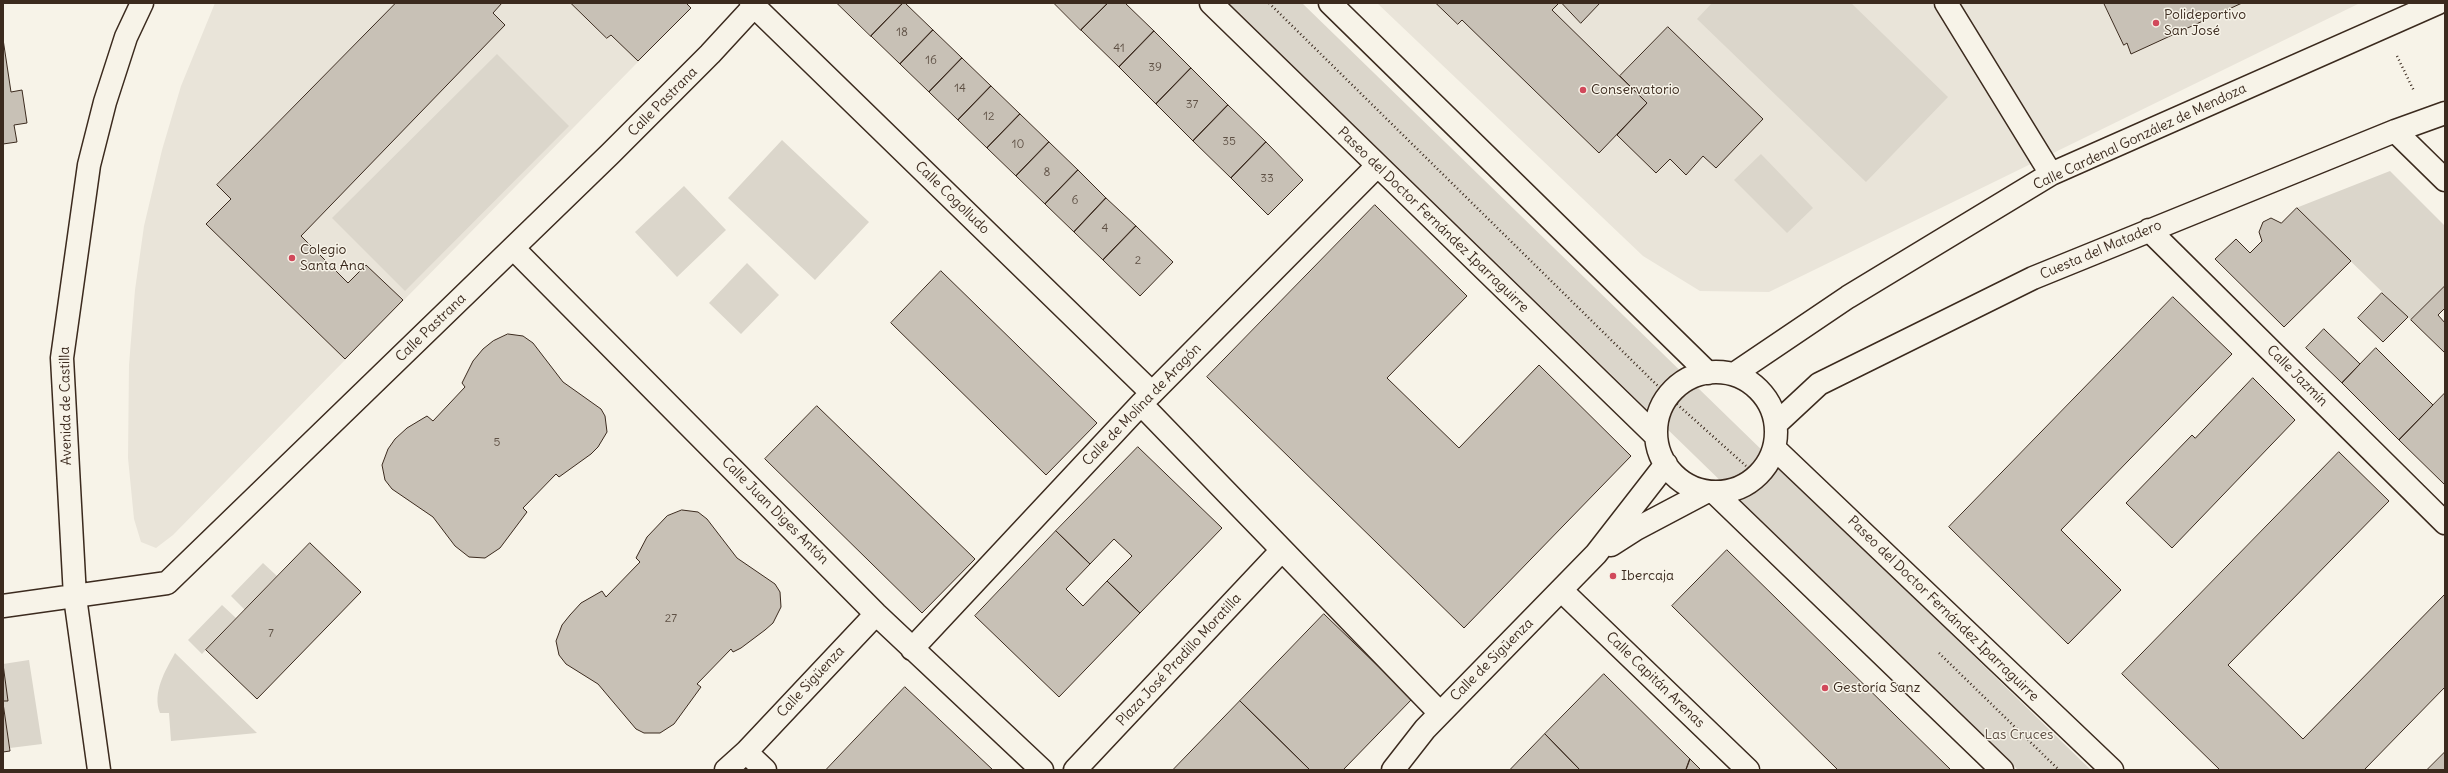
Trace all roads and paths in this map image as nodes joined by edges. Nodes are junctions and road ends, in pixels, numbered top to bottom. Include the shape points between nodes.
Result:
1 (142, 3) edge
2 (1212, 3) edge
3 (1269, 3) edge
4 (1330, 3) edge
5 (1946, 3) edge
6 (2438, 3) edge
7 (754, 4) edge
8 (2382, 27) junction
9 (2437, 116) edge
10 (2395, 131) junction
11 (1377, 166) junction
12 (2051, 174) junction
13 (2445, 180) edge
14 (2149, 230) junction
15 (513, 248) junction
16 (1708, 373) junction
17 (1734, 374) junction
18 (1668, 396) junction
19 (1146, 398) junction
20 (1776, 424) junction
21 (1656, 436) junction
22 (1774, 448) junction
23 (1666, 464) junction
24 (1758, 477) junction
25 (1711, 492) junction
26 (2445, 523) edge
27 (1282, 550) junction
28 (1596, 554) junction
29 (1562, 591) junction
30 (75, 597) junction
31 (3, 606) edge
32 (876, 614) junction
33 (1934, 648) dead end
34 (912, 649) junction
35 (1440, 713) junction
36 (746, 752) junction
37 (99, 770) edge
38 (726, 770) edge
39 (765, 770) edge
40 (1042, 770) edge
41 (1076, 770) edge
42 (1393, 770) edge
43 (1748, 770) edge
44 (2002, 770) edge
45 (2059, 770) edge
46 (2112, 770) edge

1 - 30 street, Avenida de Castilla via 126,37 104,102 89,165 62,358
2 - 11 street, Paseo del Doctor Fernández Iparraguirre
3 - 18 path
4 - 16 street
5 - 12 street
6 - 8 street, Calle Cardenal González de Mendoza
7 - 15 street, Calle Pastrana via 616,149
7 - 19 street, Calle Cogolludo
8 - 9 path
8 - 12 street, Calle Cardenal González de Mendoza
9 - 10 street, Cuesta del Matadero
10 - 13 street
10 - 14 street, Cuesta del Matadero
11 - 19 street, Calle de Molina de Aragón
11 - 21 street, Paseo del Doctor Fernández Iparraguirre
12 - 17 street, Calle Cardenal González de Mendoza via 1848,297
14 - 20 street, Cuesta del Matadero via 2033,278 1819,384
14 - 26 street, Calle Jazmín
15 - 30 street, Calle Pastrana via 167,583
15 - 32 street, Calle Juan Diges Antón
16 - 17 street
16 - 18 street via 1685,380
17 - 20 street via 1762,393 1771,407
18 - 21 street via 1658,415
18 - 24 path
19 - 27 street
19 - 34 street, Calle de Molina de Aragón
20 - 22 street
21 - 23 street via 1658,449
22 - 24 street via 1767,465
22 - 46 street, Paseo del Doctor Fernández Iparraguirre
23 - 25 street via 1679,480
23 - 28 street, Calle de Sigüenza
24 - 25 street, Calle de Sigüenza via 1738,489
25 - 28 street, Calle de Sigüenza via 1636,529
25 - 44 street
27 - 35 street
27 - 41 street, Plaza José Pradillo Moratilla
28 - 29 street, Calle de Sigüenza
29 - 35 street, Calle de Sigüenza
29 - 43 street, Calle Capitán Arenas
30 - 31 street, Calle Pastrana
30 - 37 street, Avenida de Castilla
32 - 34 street, Calle Juan Diges Antón
32 - 36 street, Calle Sigüenza
33 - 45 path
34 - 40 street, Calle Juan Diges Antón
35 - 42 street, Calle de Sigüenza
36 - 38 street, Calle Sigüenza
36 - 39 street

